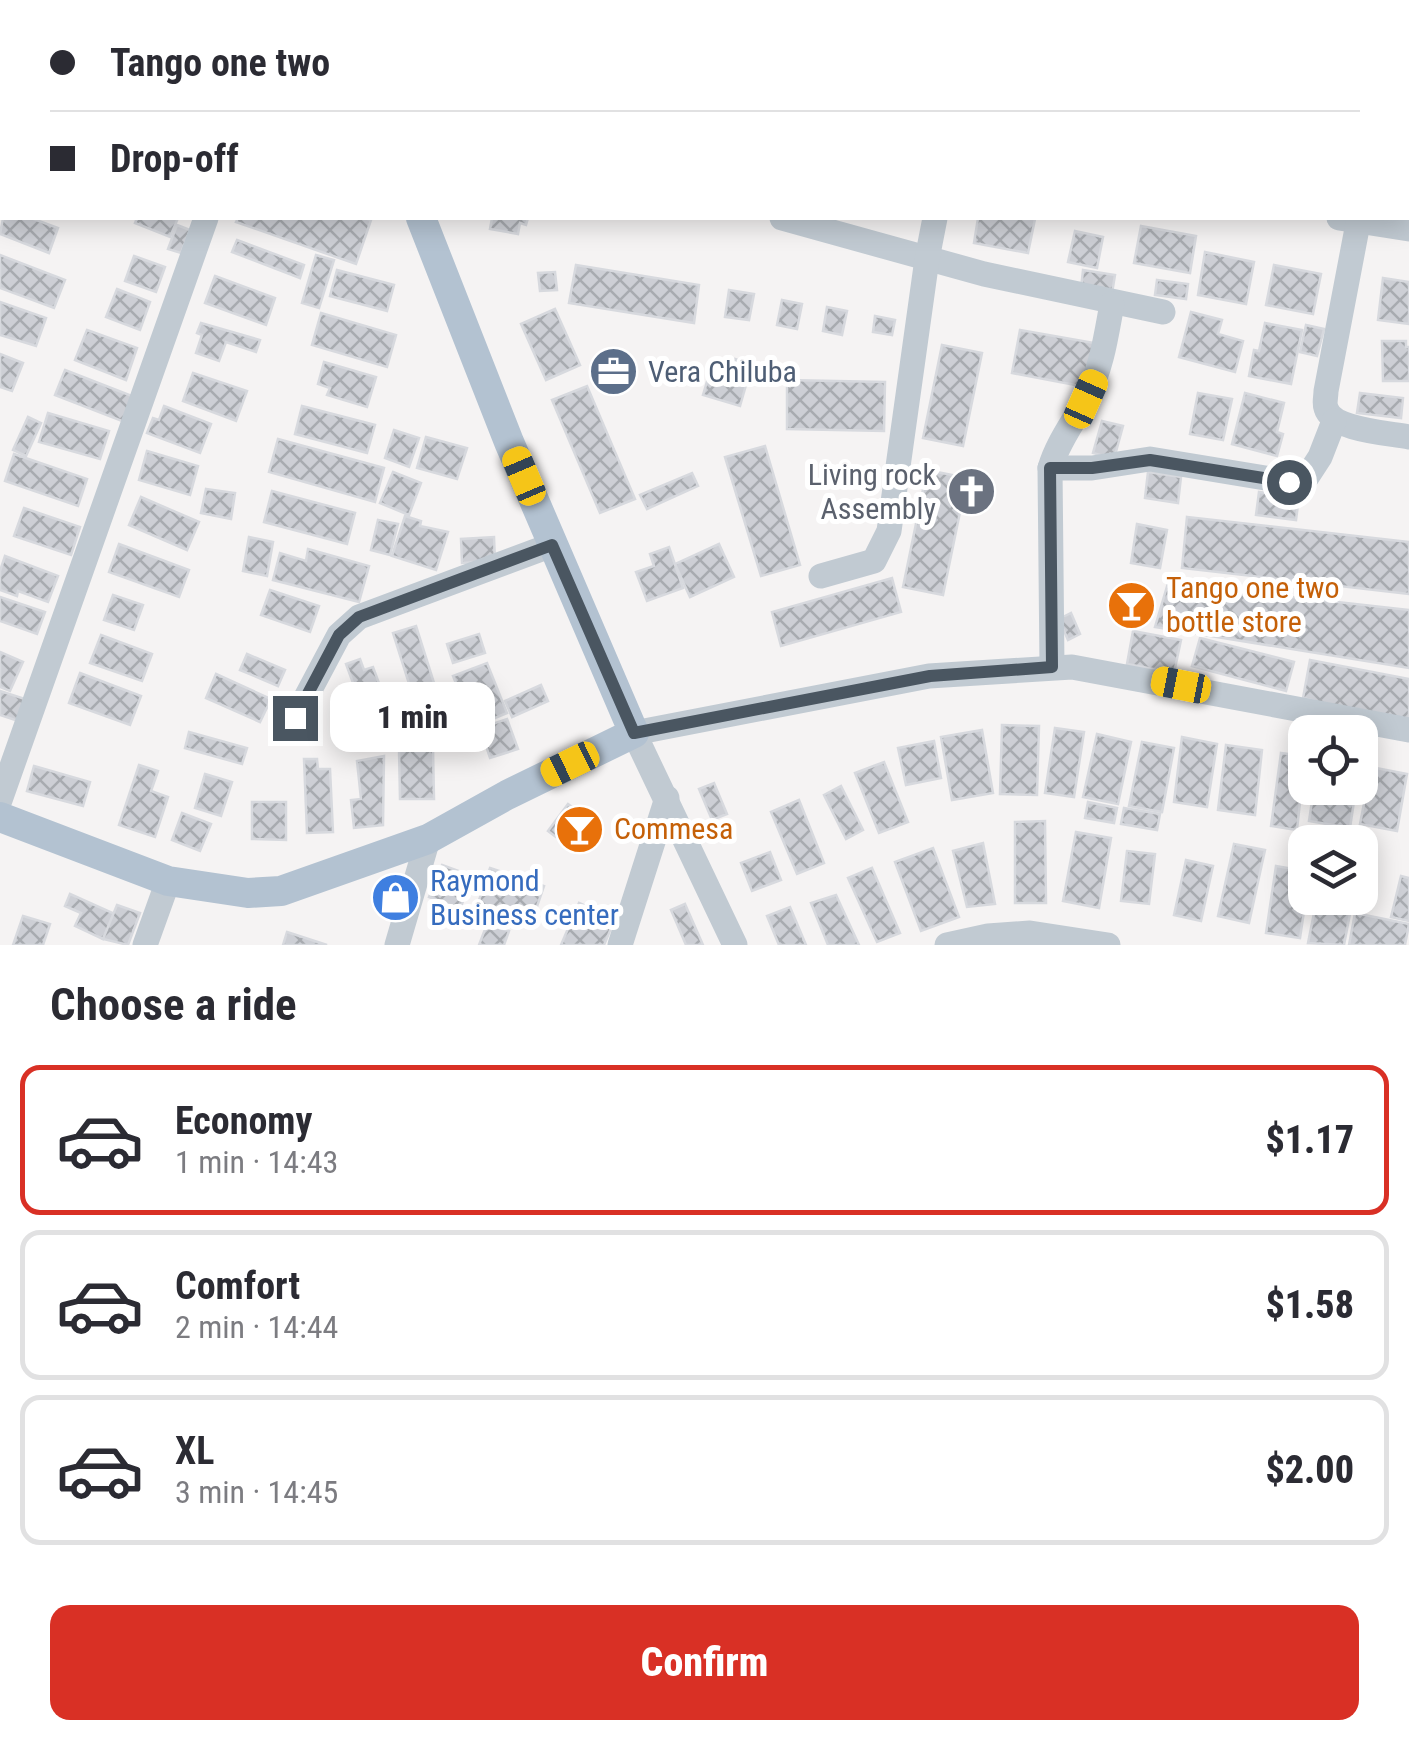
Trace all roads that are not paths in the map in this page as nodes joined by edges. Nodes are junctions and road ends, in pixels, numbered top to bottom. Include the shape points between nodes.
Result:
1 (205, 220) edge
2 (422, 220) edge
3 (789, 220) edge
4 (936, 220) edge
5 (1352, 220) edge
6 (1362, 220) edge
7 (1409, 229) edge
8 (926, 259) junction
9 (1112, 304) junction
10 (1163, 312) dead end
11 (1334, 420) junction
12 (1409, 437) edge
13 (1050, 468) junction
14 (552, 545) junction
15 (821, 576) dead end
16 (1052, 667) junction
17 (295, 718) dead end
18 (1409, 730) edge
19 (634, 733) junction
20 (667, 798) junction
21 (0, 800) edge
22 (0, 817) edge
23 (428, 839) junction
24 (168, 881) junction
25 (145, 945) edge
26 (397, 945) edge
27 (620, 945) edge
28 (735, 945) edge
29 (947, 945) edge
30 (1108, 945) edge

1 - 21 street
2 - 14 main road
3 - 8 street
4 - 8 street
5 - 11 street via 1326,391
6 - 7 street
8 - 9 street
8 - 15 street via 889,531 874,561
9 - 10 street
9 - 13 street via 1101,366
11 - 12 street
11 - 13 street via 1307,477 1289,482 1150,460
13 - 16 street
14 - 17 street via 359,617 339,635
14 - 19 main road
16 - 18 street via 1105,670
16 - 19 street via 930,676
19 - 20 street
19 - 23 main road
20 - 27 street
20 - 28 street
22 - 24 main road
23 - 24 main road via 280,890 248,893
23 - 26 street
24 - 25 street
29 - 30 street via 1030,933

